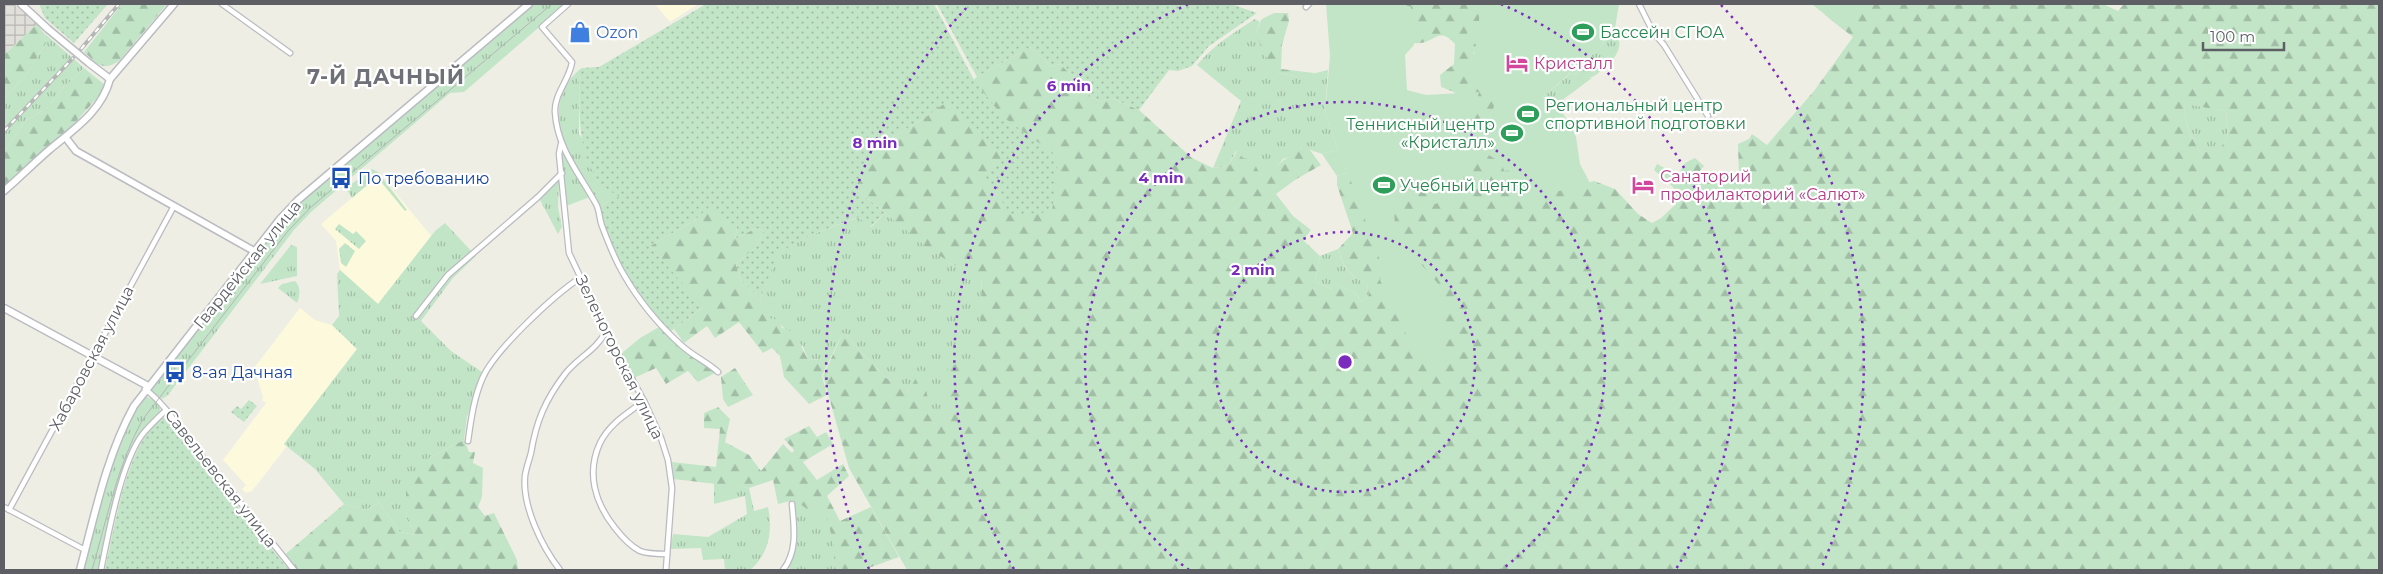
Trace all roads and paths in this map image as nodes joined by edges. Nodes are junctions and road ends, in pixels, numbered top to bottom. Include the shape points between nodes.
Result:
1 (21, 4) edge
2 (174, 4) edge
3 (222, 4) edge
4 (529, 4) edge
5 (568, 4) edge
6 (1639, 4) edge
7 (290, 53) dead end
8 (110, 78) junction
9 (1708, 116) dead end
10 (66, 138) junction
11 (561, 144) junction
12 (562, 173) junction
13 (4, 191) edge
14 (174, 206) junction
15 (254, 251) junction
16 (580, 278) junction
17 (4, 308) edge
18 (416, 316) dead end
19 (606, 331) junction
20 (93, 356) junction
21 (718, 372) dead end
22 (146, 387) junction
23 (644, 401) junction
24 (166, 410) junction
25 (468, 440) dead end
26 (792, 504) dead end
27 (6, 508) edge
28 (85, 550) junction
29 (667, 554) junction
30 (80, 570) edge
31 (101, 570) edge
32 (294, 570) edge
33 (560, 570) edge
34 (666, 570) edge
35 (782, 570) edge

1 - 8 main road, bridge
2 - 8 main road
3 - 7 street
4 - 15 main road, Гвардейская улица via 305,194
5 - 11 street via 542,27 572,62 555,109
6 - 9 street via 1653,32
8 - 10 main road via 103,99
10 - 13 main road
10 - 14 main road via 76,151
11 - 12 street, Зеленогорская улица
11 - 21 street via 598,206 601,226 614,255 650,314 682,346
12 - 16 street, Зеленогорская улица via 569,253
12 - 18 street via 448,275
14 - 15 main road
14 - 20 street, Хабаровская улица
15 - 22 main road, Гвардейская улица
16 - 19 street, Зеленогорская улица
16 - 25 street via 528,322 496,356 476,397
17 - 20 main road
19 - 23 street, Зеленогорская улица
19 - 33 street via 601,342 566,372 552,392 534,432 525,475 529,506 539,535
20 - 22 main road
20 - 27 street, Хабаровская улица
22 - 24 street, Савельевская улица
22 - 28 main road, Гвардейская улица via 121,429 105,473
23 - 29 street, Зеленогорская улица via 661,438 671,476
23 - 29 street via 620,416 600,443 593,464 593,482 603,511 621,535 641,551
24 - 31 street via 142,435 133,452 119,490
24 - 32 street, Савельевская улица
26 - 35 street via 792,554
27 - 28 street
28 - 30 main road, Гвардейская улица
29 - 34 street, Зеленогорская улица

